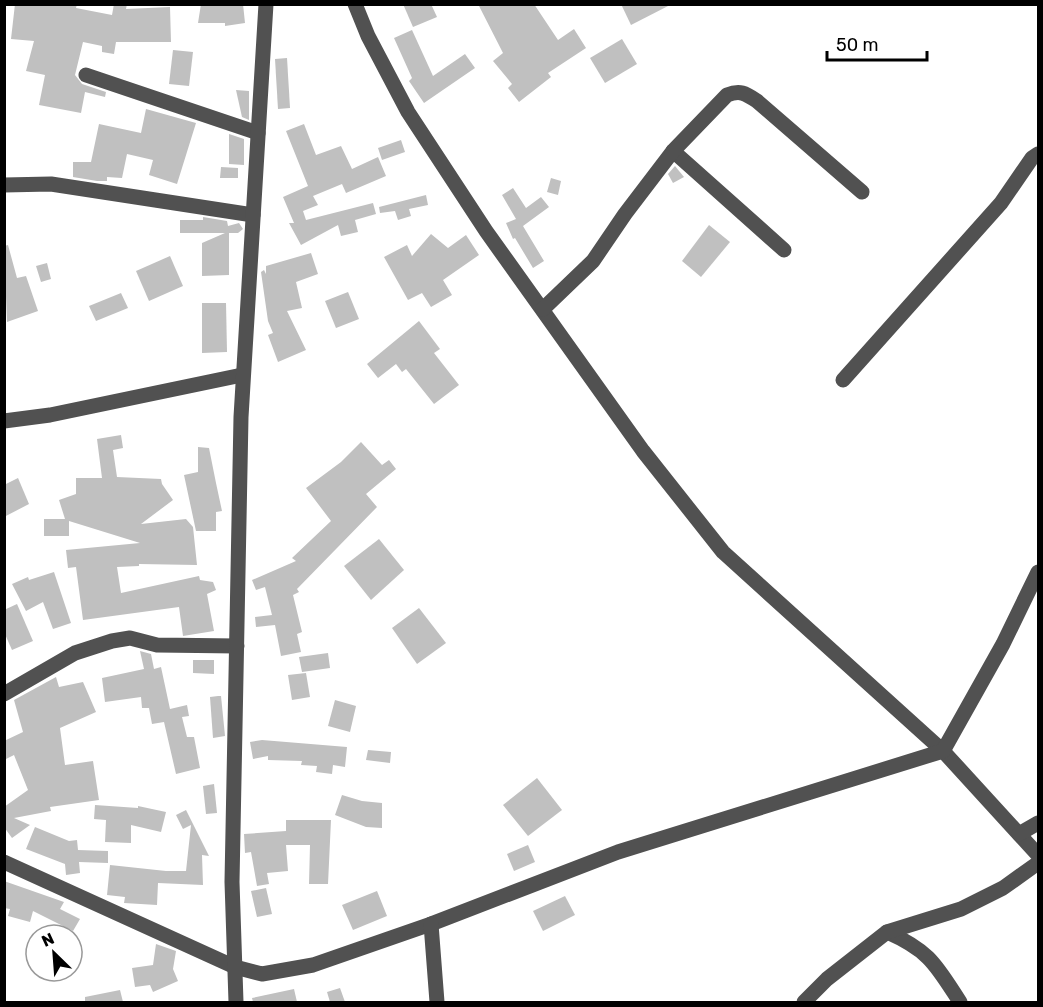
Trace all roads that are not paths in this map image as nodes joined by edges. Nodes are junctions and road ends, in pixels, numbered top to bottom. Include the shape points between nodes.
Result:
1 (266, 4) edge
2 (355, 4) edge
3 (86, 75) dead end
4 (258, 133) junction
5 (673, 151) junction
6 (1038, 154) edge
7 (4, 185) edge
8 (862, 192) dead end
9 (253, 214) junction
10 (784, 250) dead end
11 (543, 309) junction
12 (242, 375) junction
13 (843, 380) dead end
14 (4, 421) edge
15 (1038, 572) edge
16 (237, 646) junction
17 (4, 694) edge
18 (943, 751) junction
19 (1038, 823) edge
20 (1019, 834) junction
21 (1038, 855) edge
22 (4, 862) edge
23 (1038, 863) edge
24 (431, 924) junction
25 (887, 932) junction
26 (235, 967) junction
27 (236, 1002) edge
28 (437, 1002) edge
29 (804, 1002) edge
30 (960, 1002) edge

1 - 4 street
2 - 11 street via 408,112
3 - 4 street
4 - 9 street
5 - 8 street via 727,95 743,92
5 - 10 street
5 - 11 street via 593,261
6 - 13 street via 1001,203
7 - 9 street via 51,184
9 - 12 street
11 - 18 street via 643,451 723,552
12 - 14 street
12 - 16 street
15 - 18 street
16 - 17 street via 157,645 129,638 112,641 75,653
16 - 26 street via 232,882
18 - 20 street
18 - 24 street via 618,852
19 - 20 street
20 - 21 street
22 - 26 street
23 - 25 street via 1003,888 961,909
24 - 26 street via 313,965 262,974
24 - 28 street
25 - 29 street
25 - 30 street via 931,957
26 - 27 street

